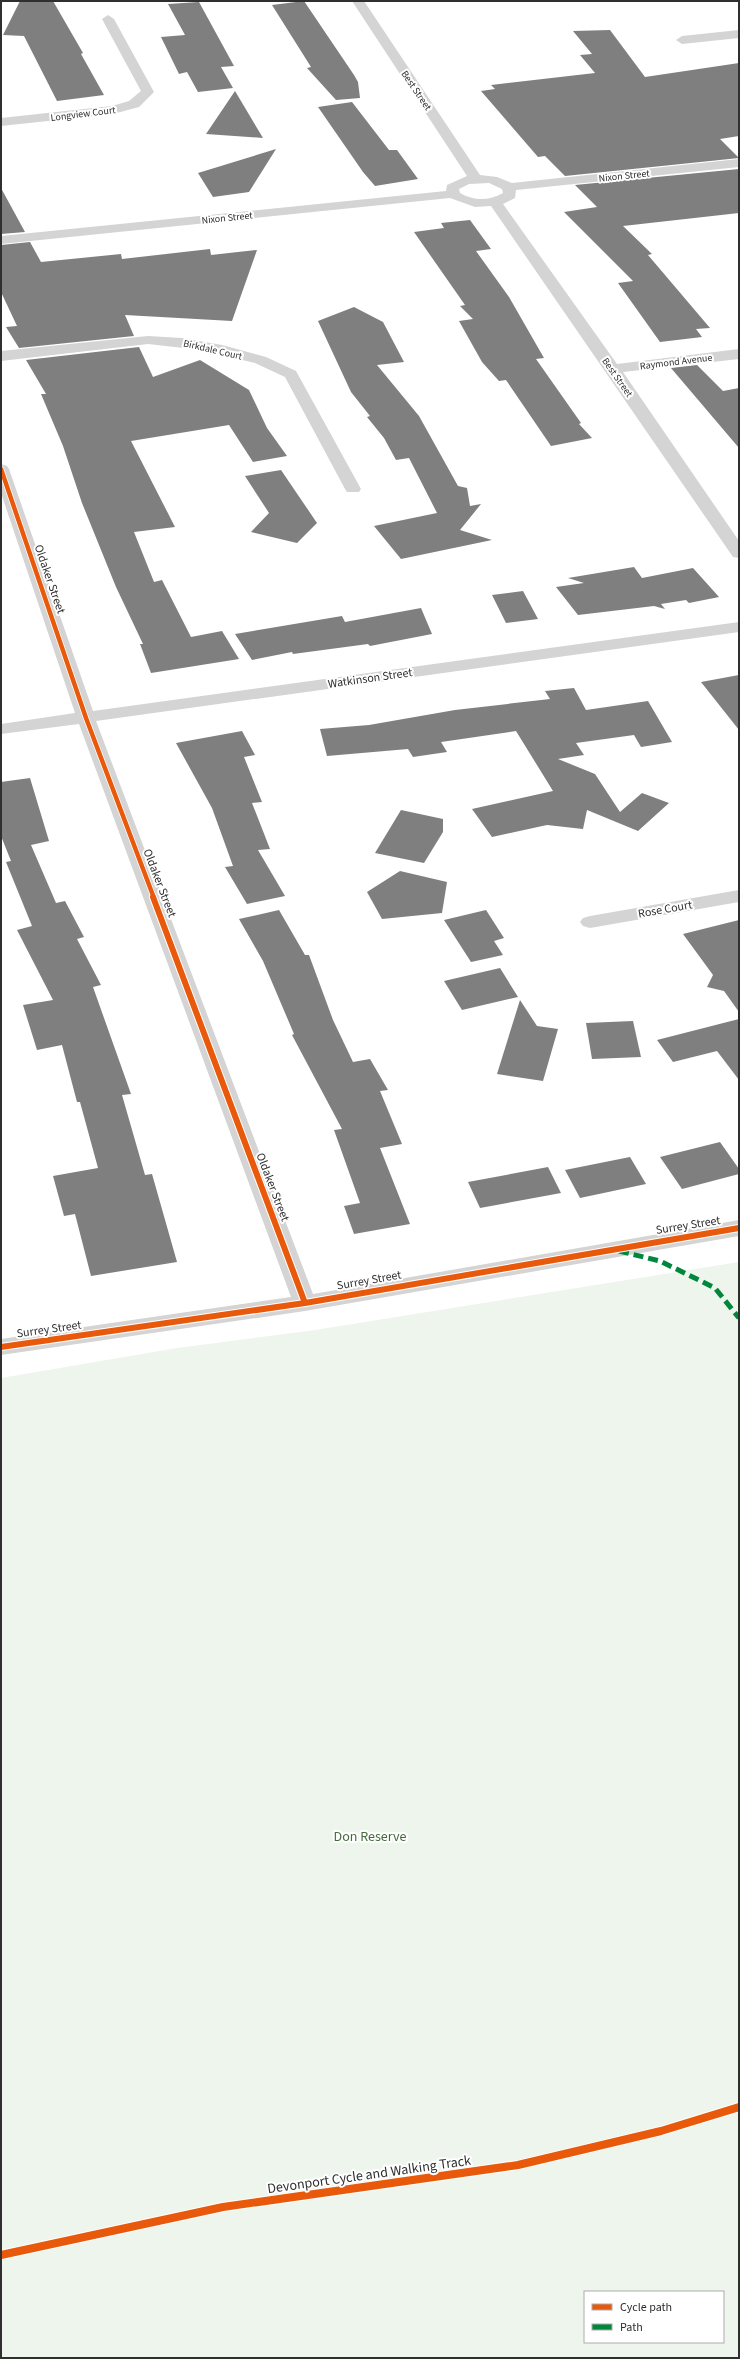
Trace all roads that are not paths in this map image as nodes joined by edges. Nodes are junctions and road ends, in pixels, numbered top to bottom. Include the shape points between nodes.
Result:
1 (358, 1) edge
2 (108, 19) dead end
3 (739, 34) edge
4 (682, 40) dead end
5 (1, 122) edge
6 (739, 163) edge
7 (476, 179) junction
8 (509, 187) junction
9 (453, 194) junction
10 (495, 202) junction
11 (1, 240) edge
12 (739, 354) edge
13 (1, 356) edge
14 (613, 368) junction
15 (1, 469) edge
16 (353, 490) dead end
17 (739, 553) edge
18 (739, 627) edge
19 (86, 718) junction
20 (1, 729) edge
21 (739, 896) edge
22 (590, 922) dead end
23 (739, 1228) edge
24 (305, 1303) junction
25 (1, 1347) edge

1 - 7 street, Best Street
2 - 5 street, Longview Court via 148,92 134,104 113,110
3 - 4 street
6 - 8 street, Nixon Street
7 - 8 street via 496,180
7 - 9 street via 456,184 452,188
8 - 10 street via 510,195
9 - 10 street via 469,202
9 - 11 street, Nixon Street
10 - 14 street, Best Street
12 - 14 street, Raymond Avenue
13 - 16 street, Birkdale Court via 169,340 189,342 276,364 291,374
14 - 17 street, Best Street
15 - 19 street, Oldaker Street
18 - 19 street, Watkinson Street
19 - 20 street, Watkinson Street
19 - 24 street, Oldaker Street
21 - 22 street, Rose Court
23 - 24 street, Surrey Street
24 - 25 street, Surrey Street

